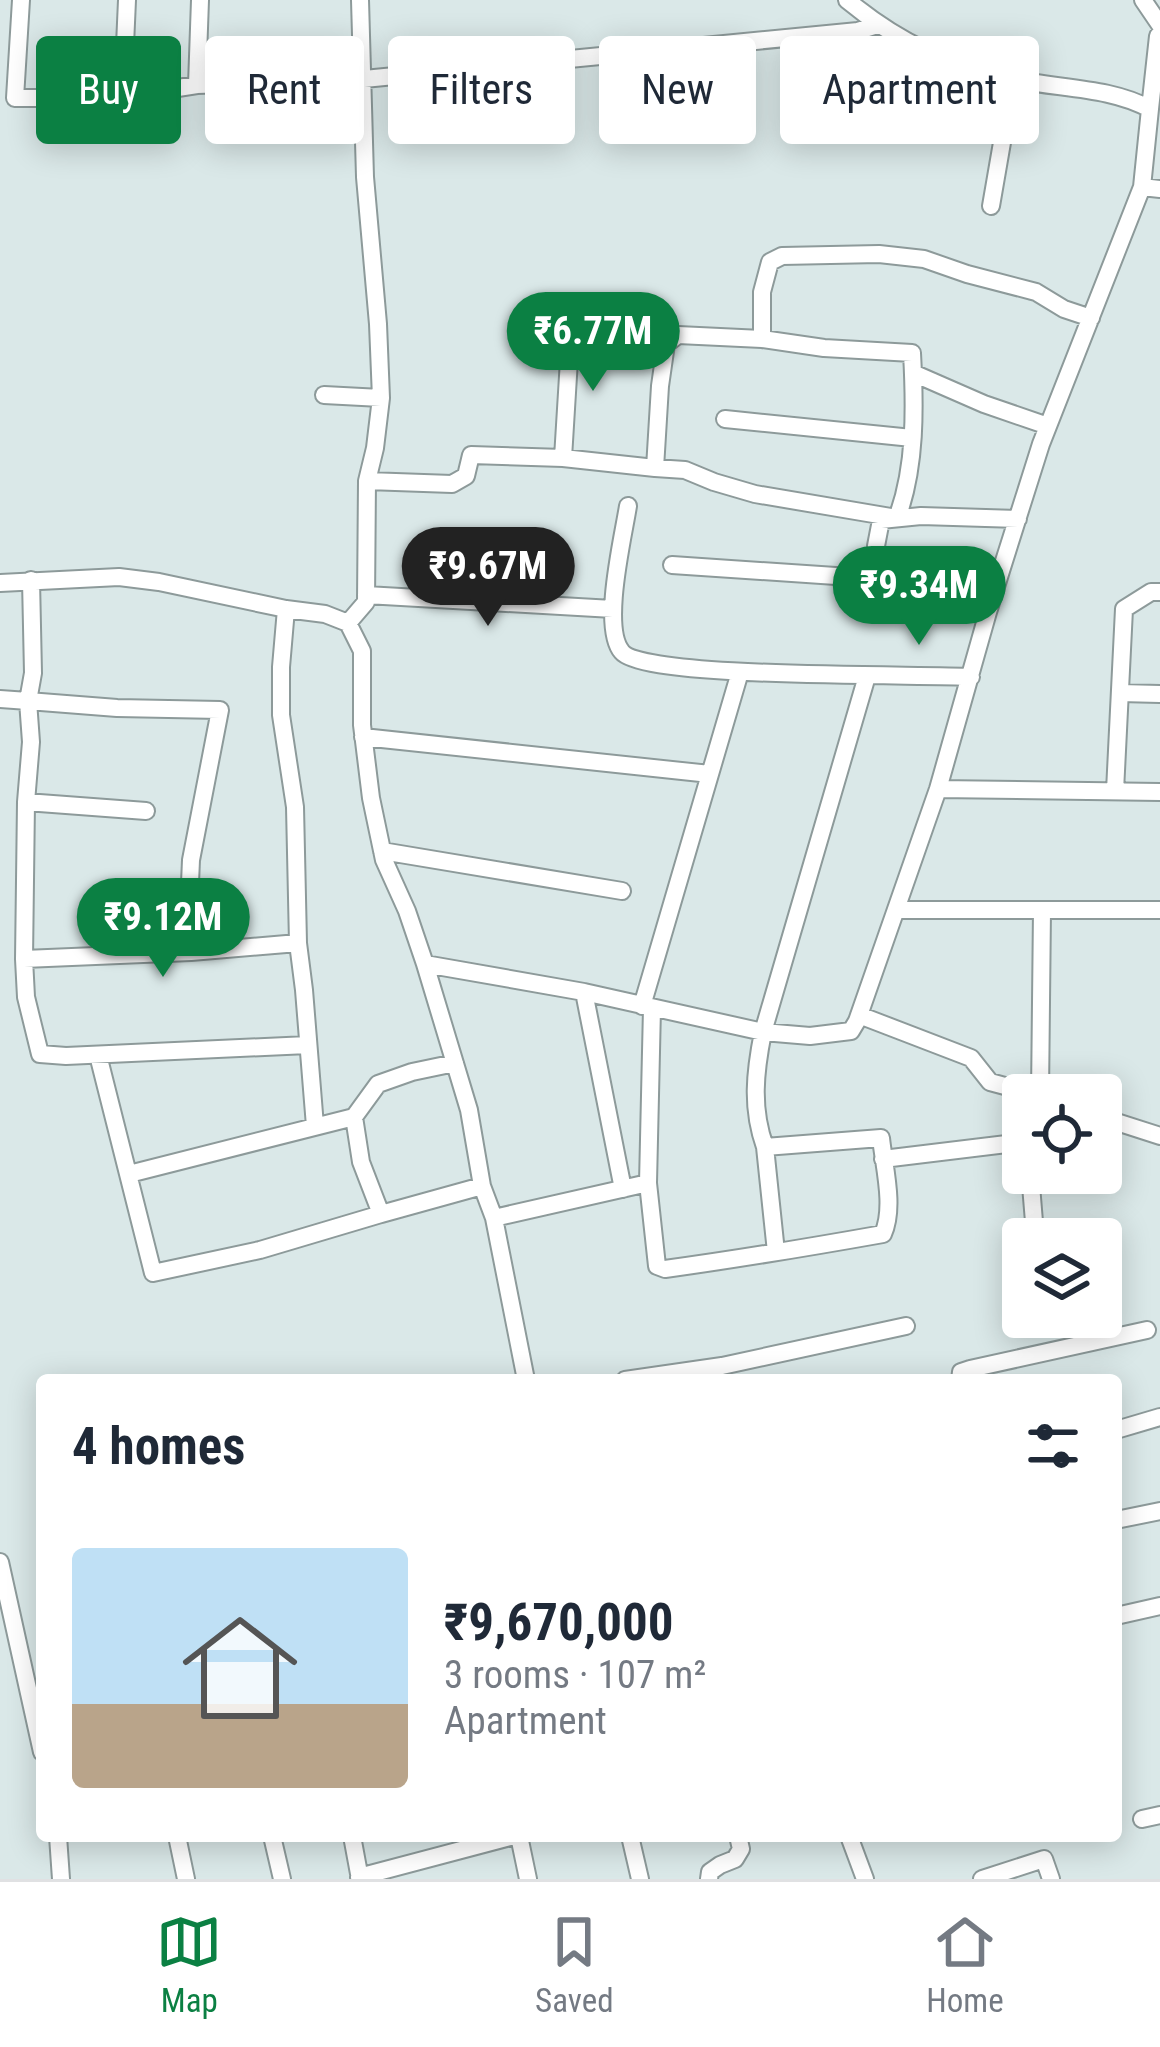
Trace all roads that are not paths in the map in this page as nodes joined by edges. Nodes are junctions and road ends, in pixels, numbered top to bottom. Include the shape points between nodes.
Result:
1 (21, 0) edge
2 (127, 0) edge
3 (200, 0) edge
4 (360, 0) edge
5 (847, 0) edge
6 (1140, 0) edge
7 (877, 25) junction
8 (1160, 25) edge
9 (125, 36) edge
10 (362, 36) edge
11 (897, 36) edge
12 (1160, 36) edge
13 (364, 79) joint
14 (1039, 84) edge
15 (197, 85) junction
16 (205, 85) edge
17 (181, 88) edge
18 (36, 98) edge
19 (1150, 109) junction
20 (1002, 144) edge
21 (1151, 188) edge
22 (992, 206) dead end
23 (1091, 318) junction
24 (571, 327) dead end
25 (762, 339) junction
26 (913, 373) junction
27 (324, 395) dead end
28 (381, 398) junction
29 (725, 419) dead end
30 (1048, 426) junction
31 (912, 438) junction
32 (563, 458) junction
33 (655, 468) junction
34 (367, 481) junction
35 (628, 506) dead end
36 (897, 518) junction
37 (1018, 519) junction
38 (672, 565) dead end
39 (880, 579) junction
40 (31, 580) junction
41 (0, 583) edge
42 (996, 588) junction
43 (1160, 592) edge
44 (366, 595) junction
45 (286, 609) junction
46 (614, 609) junction
47 (347, 623) junction
48 (740, 673) junction
49 (867, 676) junction
50 (971, 677) junction
51 (1120, 693) junction
52 (1160, 694) edge
53 (0, 699) edge
54 (28, 701) junction
55 (363, 736) junction
56 (710, 774) junction
57 (938, 789) junction
58 (1115, 791) junction
59 (1160, 792) edge
60 (26, 802) junction
61 (146, 811) dead end
62 (382, 851) junction
63 (622, 891) dead end
64 (896, 910) junction
65 (1042, 910) junction
66 (1160, 910) edge
67 (298, 943) junction
68 (187, 952) junction
69 (24, 959) junction
70 (425, 964) junction
71 (584, 992) junction
72 (647, 1007) junction
73 (859, 1015) junction
74 (763, 1032) junction
75 (308, 1045) junction
76 (98, 1055) junction
77 (455, 1063) junction
78 (1038, 1074) edge
79 (1002, 1085) edge
80 (354, 1117) junction
81 (1122, 1124) edge
82 (314, 1126) junction
83 (1160, 1136) edge
84 (1002, 1145) edge
85 (765, 1147) junction
86 (883, 1159) junction
87 (129, 1174) junction
88 (648, 1183) junction
89 (482, 1186) junction
90 (623, 1189) junction
91 (381, 1214) junction
92 (494, 1218) junction
93 (776, 1252) junction
94 (906, 1326) dead end
95 (1147, 1330) dead end
96 (744, 1361) junction
97 (525, 1374) edge
98 (664, 1374) edge
99 (747, 1374) edge
100 (962, 1374) edge
101 (1160, 1417) edge
102 (1122, 1428) edge
103 (1160, 1510) edge
104 (1122, 1519) edge
105 (0, 1562) edge
106 (1160, 1606) edge
107 (1122, 1615) edge
108 (36, 1726) edge
109 (58, 1842) edge
110 (178, 1842) edge
111 (273, 1842) edge
112 (353, 1842) edge
113 (495, 1842) edge
114 (519, 1842) edge
115 (631, 1842) edge
116 (739, 1842) edge
117 (851, 1842) edge
118 (360, 1878) edge
119 (61, 1879) edge
120 (186, 1879) edge
121 (282, 1879) edge
122 (528, 1879) edge
123 (640, 1879) edge
124 (709, 1879) edge
125 (865, 1879) edge
126 (982, 1879) edge
127 (1051, 1879) edge

1 - 18 street via 15,98
2 - 9 street
3 - 15 street
4 - 10 street
5 - 7 street
6 - 8 street
7 - 11 street
7 - 13 street
12 - 19 street
13 - 28 street
14 - 19 street
15 - 16 street
15 - 17 street
19 - 21 street
20 - 22 street
21 - 23 street
23 - 25 street via 1036,292 924,260 782,256 770,262 762,292
23 - 30 street
24 - 32 street
25 - 26 street via 912,353
25 - 33 street via 678,335 667,344
26 - 30 street
26 - 31 street
27 - 28 street
28 - 34 street
29 - 31 street
30 - 37 street
31 - 36 street
32 - 33 street
32 - 34 street via 471,455 466,476 452,484
33 - 36 street
34 - 44 street
35 - 46 street
36 - 37 street
36 - 39 street via 881,520
37 - 42 street
38 - 39 street
39 - 42 street
40 - 41 street
40 - 45 street via 139,579
40 - 54 street
42 - 50 street
43 - 51 street via 1124,609
44 - 46 street
44 - 47 street
45 - 47 street
45 - 67 street via 281,715 295,807
46 - 48 street via 626,657
47 - 55 street via 362,651
48 - 49 street
48 - 56 street
49 - 50 street
49 - 74 street
50 - 57 street
51 - 52 street
51 - 58 street
53 - 54 street
54 - 60 street
54 - 68 street via 220,710 193,844
55 - 56 street
55 - 62 street
56 - 72 street
57 - 58 street
57 - 64 street
58 - 59 street
60 - 61 street
60 - 69 street
62 - 63 street
62 - 70 street
64 - 65 street
64 - 73 street
65 - 66 street
65 - 78 street
67 - 68 street
67 - 75 street
68 - 69 street
69 - 76 street via 40,1054
70 - 71 street
70 - 77 street
71 - 72 street
71 - 90 street
72 - 74 street
72 - 88 street
73 - 74 street via 851,1031
73 - 79 street via 971,1058
74 - 85 street via 754,1071
75 - 76 street
75 - 82 street
76 - 87 street
77 - 80 street via 378,1084
77 - 89 street
80 - 82 street
80 - 91 street
81 - 83 street
82 - 87 street
84 - 86 street
85 - 86 street via 880,1138
85 - 93 street
86 - 93 street via 883,1234
87 - 91 street via 153,1273
88 - 90 street
88 - 93 street via 657,1266
89 - 91 street
89 - 92 street
90 - 92 street
92 - 97 street
94 - 96 street
95 - 100 street
96 - 98 street
96 - 99 street
101 - 102 street
103 - 104 street
105 - 108 street
106 - 107 street
109 - 119 street
110 - 120 street
111 - 121 street
112 - 118 street
113 - 118 street
114 - 122 street
115 - 123 street
116 - 124 street via 735,1859
117 - 125 street
126 - 127 street via 1044,1859

